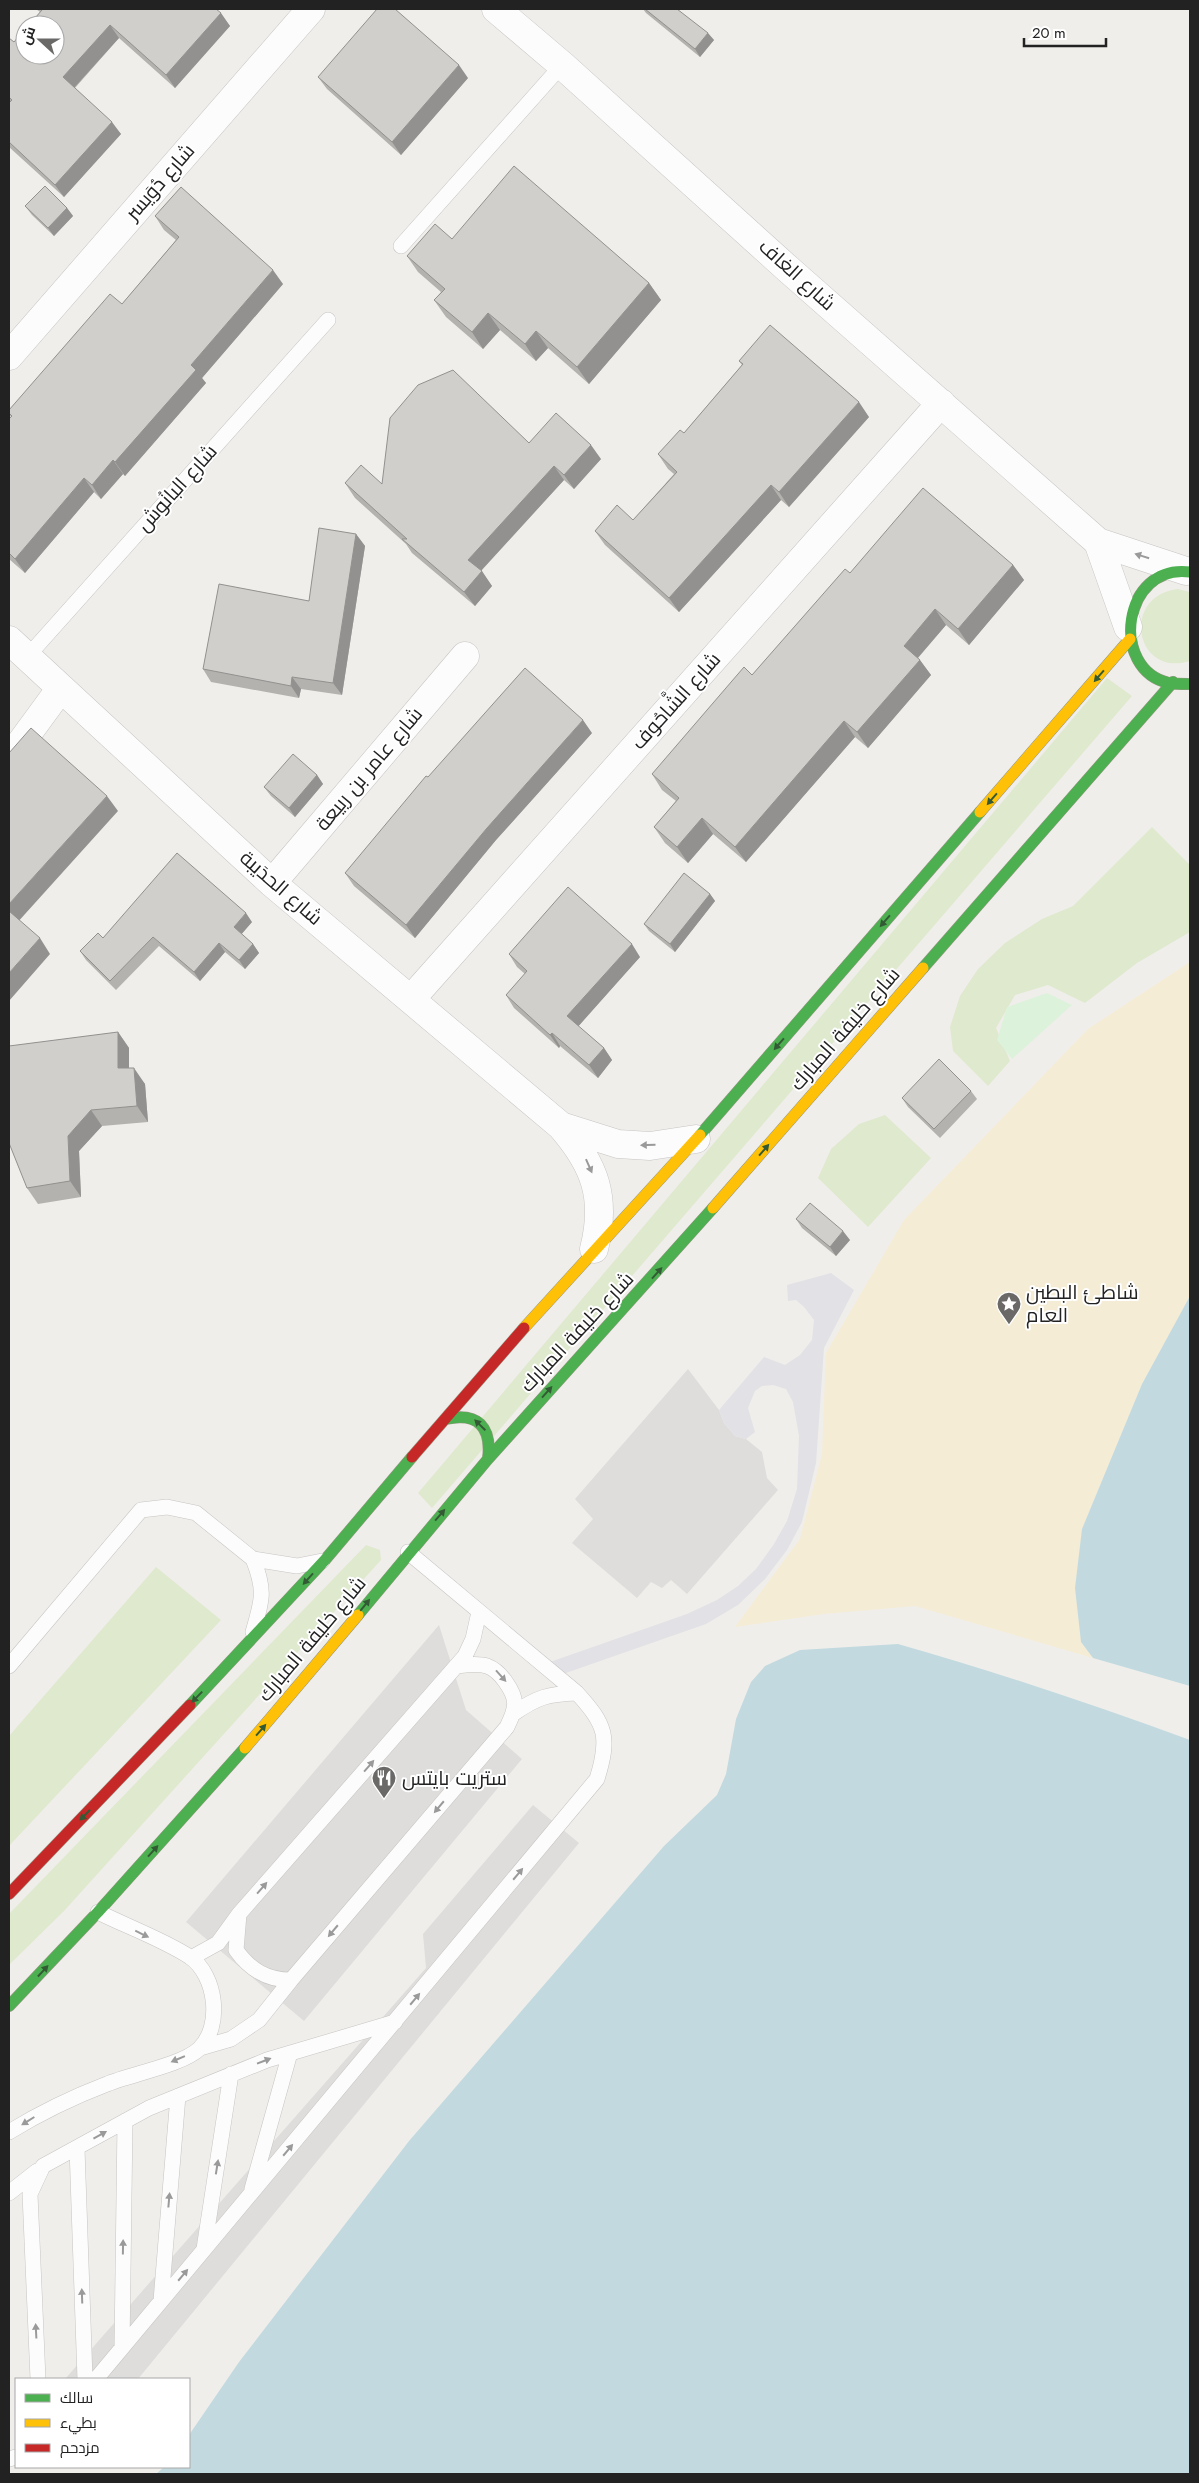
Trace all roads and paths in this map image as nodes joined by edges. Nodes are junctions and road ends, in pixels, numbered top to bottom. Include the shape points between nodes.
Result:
1 (311, 9) edge
2 (496, 9) edge
3 (562, 65) junction
4 (401, 246) dead end
5 (328, 320) dead end
6 (9, 356) edge
7 (941, 403) junction
8 (1098, 542) junction
9 (1188, 571) edge
10 (1129, 633) junction
11 (18, 648) edge
12 (465, 656) dead end
13 (1173, 682) junction
14 (1190, 684) edge
15 (61, 688) junction
16 (9, 759) edge
17 (272, 883) junction
18 (411, 999) junction
19 (561, 1126) junction
20 (696, 1139) junction
21 (594, 1249) junction
22 (446, 1419) junction
23 (488, 1459) junction
24 (408, 1552) junction
25 (253, 1559) junction
26 (324, 1560) junction
27 (479, 1612) junction
28 (250, 1642) junction
29 (9, 1666) edge
30 (456, 1666) junction
31 (577, 1693) junction
32 (513, 1714) junction
33 (9, 1894) edge
34 (98, 1912) junction
35 (240, 1914) junction
36 (191, 1958) junction
37 (291, 1980) junction
38 (9, 2006) edge
39 (395, 2022) junction
40 (200, 2048) junction
41 (290, 2053) junction
42 (231, 2074) junction
43 (178, 2096) junction
44 (126, 2121) junction
45 (9, 2132) edge
46 (77, 2148) junction
47 (43, 2166) junction
48 (9, 2193) edge
49 (250, 2196) junction
50 (204, 2250) junction
51 (161, 2301) junction
52 (122, 2348) junction
53 (38, 2378) edge
54 (85, 2378) edge
55 (97, 2378) edge

1 - 6 street, شارع دُوَيسر
2 - 3 street, شارع الغاف
3 - 4 lane
3 - 7 street, شارع الغاف
5 - 11 lane, شارع البانُوش
7 - 8 street, شارع الغاف
7 - 18 street, شارع الشَّاحُوف
9 -> 8 street, شارع الغاف
8 - 10 street, شارع الغاف
9 - 10 street via 1169,573 1152,581 1140,593 1132,609
10 - 13 street via 1138,660 1151,673
10 -> 20 street, شارع خليفة المبارك
11 - 15 street, شارع الحدَيبة
12 - 17 street, شارع عامر بن ربيعة
13 - 14 street
23 -> 13 street, شارع خليفة المبارك via 661,1268
15 - 16 street
15 - 17 street, شارع الحدَيبة
17 - 18 street, شارع الحدَيبة
18 - 19 street, شارع الحدَيبة
20 -> 19 street, شارع الحدَيبة via 650,1146 618,1144
19 -> 21 street, شارع الحدَيبة via 580,1148 596,1181 600,1219
20 - 21 street, شارع خليفة المبارك
21 - 22 street, شارع خليفة المبارك
23 -> 22 street via 490,1438 481,1424 467,1416
22 - 26 street, شارع خليفة المبارك
24 -> 23 street, شارع خليفة المبارك
24 - 27 lane
34 -> 24 street, شارع خليفة المبارك via 321,1660
25 - 26 lane via 297,1566
25 - 28 lane via 262,1580 262,1601
25 - 29 lane via 196,1512 167,1507 141,1510
26 -> 28 street, شارع خليفة المبارك
27 - 30 lane via 473,1639
27 - 31 lane
28 -> 33 street, شارع خليفة المبارك
30 -> 32 lane via 477,1664 489,1666 500,1673 515,1696
35 -> 30 lane
31 - 32 lane via 534,1699
39 -> 31 lane via 596,1780 604,1756 604,1736 597,1715
32 -> 37 lane via 507,1728
34 -> 36 lane
38 -> 34 street, شارع خليفة المبارك
35 - 36 lane via 218,1943
35 - 37 lane via 236,1950 242,1959 276,1980
36 - 40 lane via 209,1981 215,2009 210,2029
37 - 40 lane via 259,2020 231,2039
39 - 41 lane
49 -> 39 lane
40 -> 45 lane via 180,2060 107,2084 35,2116
42 -> 41 lane
41 - 49 lane
42 - 43 lane
50 -> 42 lane
43 - 44 lane
51 -> 43 lane
46 -> 44 lane
52 -> 44 lane
46 - 47 lane
54 -> 46 lane
47 - 48 lane
53 -> 47 lane via 30,2194
49 - 50 lane
51 -> 50 lane
51 - 52 lane
52 - 55 lane

